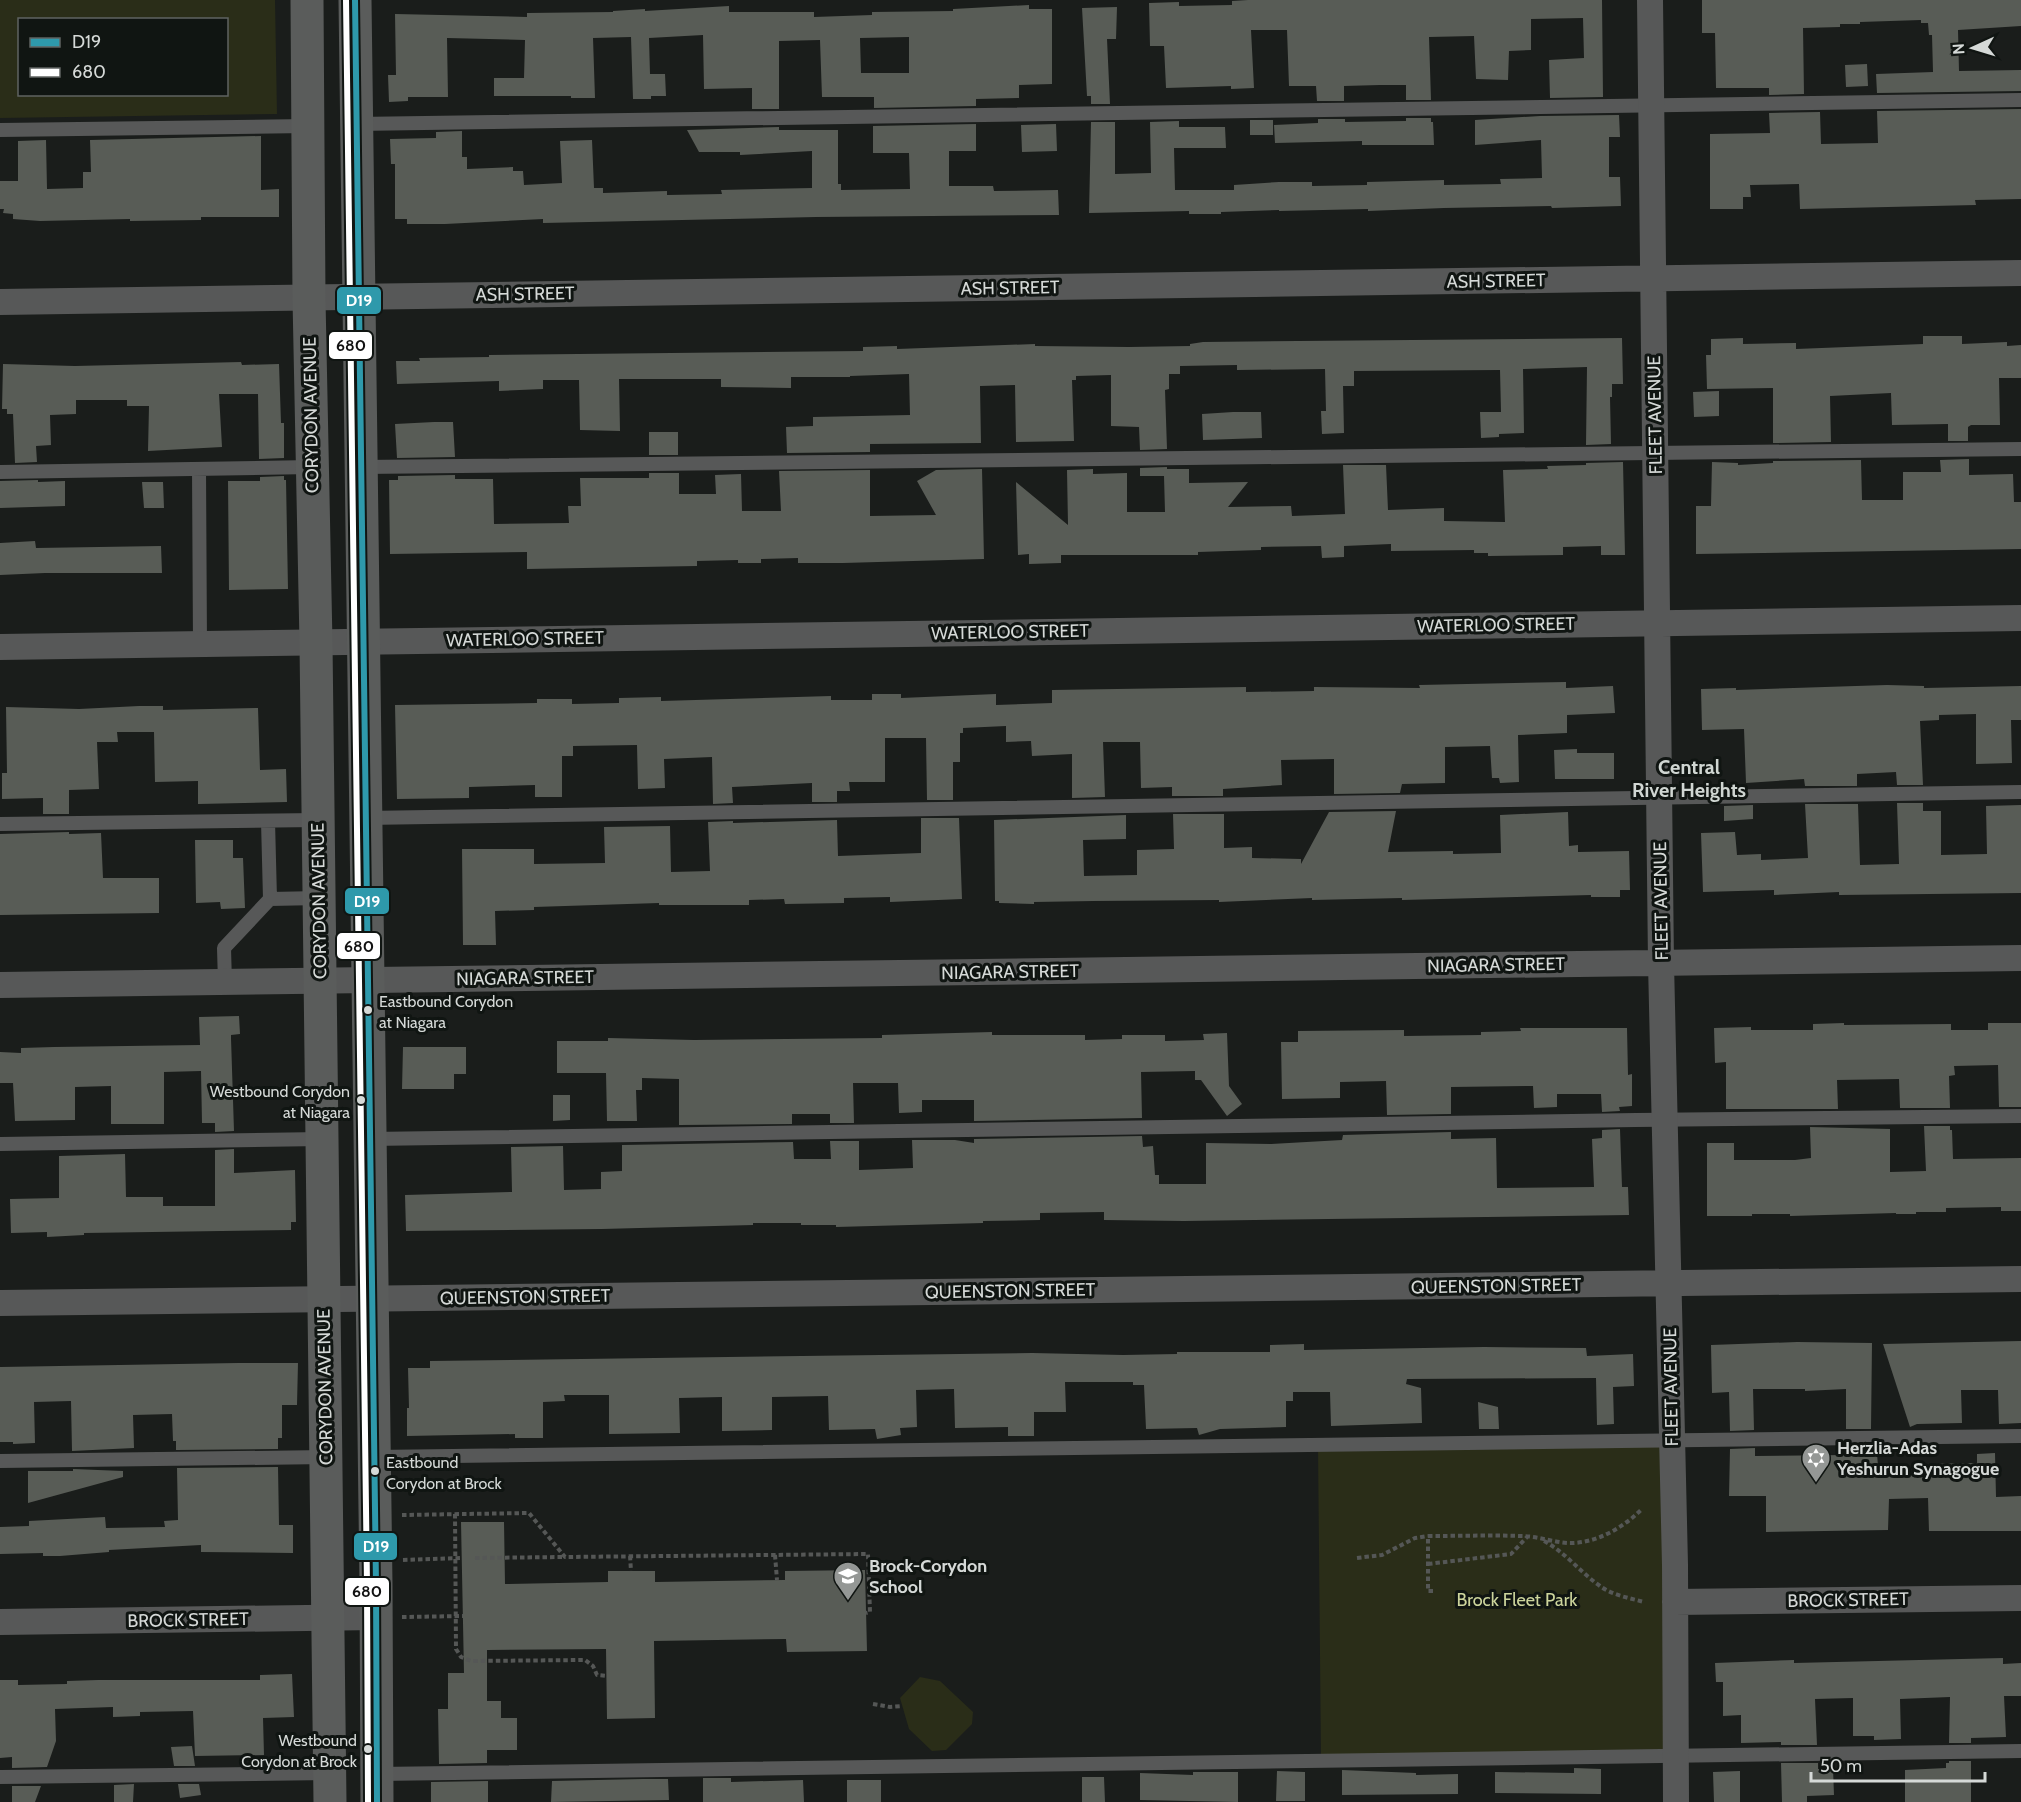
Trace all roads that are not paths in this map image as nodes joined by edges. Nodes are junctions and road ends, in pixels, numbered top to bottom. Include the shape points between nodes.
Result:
1 (307, 0) edge
2 (355, 0) edge
3 (1650, 0) edge
4 (2021, 100) edge
5 (1652, 104) junction
6 (356, 124) junction
7 (308, 126) junction
8 (0, 130) edge
9 (2021, 273) edge
10 (1653, 279) junction
11 (358, 297) junction
12 (309, 299) junction
13 (0, 302) edge
14 (2021, 449) edge
15 (1656, 454) junction
16 (312, 467) junction
17 (361, 467) junction
18 (199, 469) junction
19 (0, 472) edge
20 (2021, 618) edge
21 (1658, 623) junction
22 (364, 641) junction
23 (316, 643) junction
24 (200, 644) junction
25 (0, 647) edge
26 (2021, 792) edge
27 (1660, 798) junction
28 (365, 818) junction
29 (318, 820) junction
30 (268, 821) junction
31 (0, 824) edge
32 (319, 898) junction
33 (270, 899) junction
34 (2021, 958) edge
35 (1661, 963) junction
36 (368, 981) junction
37 (320, 982) junction
38 (225, 983) junction
39 (0, 985) edge
40 (2021, 1116) edge
41 (1665, 1119) junction
42 (322, 1139) junction
43 (370, 1139) junction
44 (0, 1144) edge
45 (2021, 1279) edge
46 (1669, 1284) junction
47 (324, 1298) junction
48 (372, 1298) junction
49 (0, 1304) edge
50 (2021, 1436) edge
51 (1672, 1441) junction
52 (327, 1456) junction
53 (374, 1457) junction
54 (0, 1461) edge
55 (2021, 1598) edge
56 (1675, 1602) junction
57 (377, 1617) junction
58 (328, 1618) junction
59 (0, 1622) edge
60 (2021, 1751) edge
61 (1676, 1755) junction
62 (0, 1777) edge
63 (330, 1787) edge
64 (377, 1788) edge
65 (1676, 1802) edge

1 - 7 main road, CORYDON AVENUE
2 - 6 main road
3 - 5 street, FLEET AVENUE
4 - 5 lane
5 - 6 lane
5 - 10 street, FLEET AVENUE
6 - 11 main road
7 - 8 lane
7 - 12 main road, CORYDON AVENUE
9 - 10 street, ASH STREET
10 - 11 street, ASH STREET
10 - 15 street, FLEET AVENUE
11 - 12 street, ASH STREET
11 - 17 main road
12 - 13 street, ASH STREET
12 - 16 main road, CORYDON AVENUE
14 - 15 lane
15 - 17 lane
15 - 21 street, FLEET AVENUE
16 - 18 lane
16 - 23 main road, CORYDON AVENUE
17 - 22 main road
18 - 19 lane
18 - 24 lane
20 - 21 street, WATERLOO STREET
21 - 22 street, WATERLOO STREET
21 - 27 street, FLEET AVENUE
22 - 23 street, WATERLOO STREET
22 - 28 main road
23 - 24 street, WATERLOO STREET
23 - 29 main road, CORYDON AVENUE
24 - 25 street, WATERLOO STREET
26 - 27 lane
27 - 28 lane
27 - 35 street, FLEET AVENUE
28 - 36 main road
29 - 30 lane
29 - 32 main road, CORYDON AVENUE
30 - 31 lane
30 - 33 lane
32 - 33 lane
32 - 37 main road, CORYDON AVENUE
33 - 38 lane via 225,948
34 - 35 street, NIAGARA STREET
35 - 36 street, NIAGARA STREET
35 - 41 street, FLEET AVENUE
36 - 37 street, NIAGARA STREET
36 - 43 main road
37 - 38 street, NIAGARA STREET
37 - 42 main road, CORYDON AVENUE
38 - 39 street, NIAGARA STREET
40 - 41 lane
41 - 43 lane
41 - 46 street, FLEET AVENUE
42 - 44 lane
42 - 47 main road, CORYDON AVENUE
43 - 48 main road
45 - 46 street, QUEENSTON STREET
46 - 48 street, QUEENSTON STREET
46 - 51 street, FLEET AVENUE
47 - 48 street, QUEENSTON STREET
47 - 49 street, QUEENSTON STREET
47 - 52 main road, CORYDON AVENUE
48 - 53 main road
50 - 51 lane
51 - 53 lane
51 - 56 street, FLEET AVENUE
52 - 54 lane
52 - 58 main road, CORYDON AVENUE
53 - 57 main road
55 - 56 street, BROCK STREET
56 - 61 street, FLEET AVENUE
57 - 58 street, BROCK STREET
57 - 64 main road
58 - 59 street, BROCK STREET
58 - 63 main road, CORYDON AVENUE
60 - 61 lane
61 - 64 lane via 616,1772
61 - 65 street, FLEET AVENUE
62 - 63 lane

